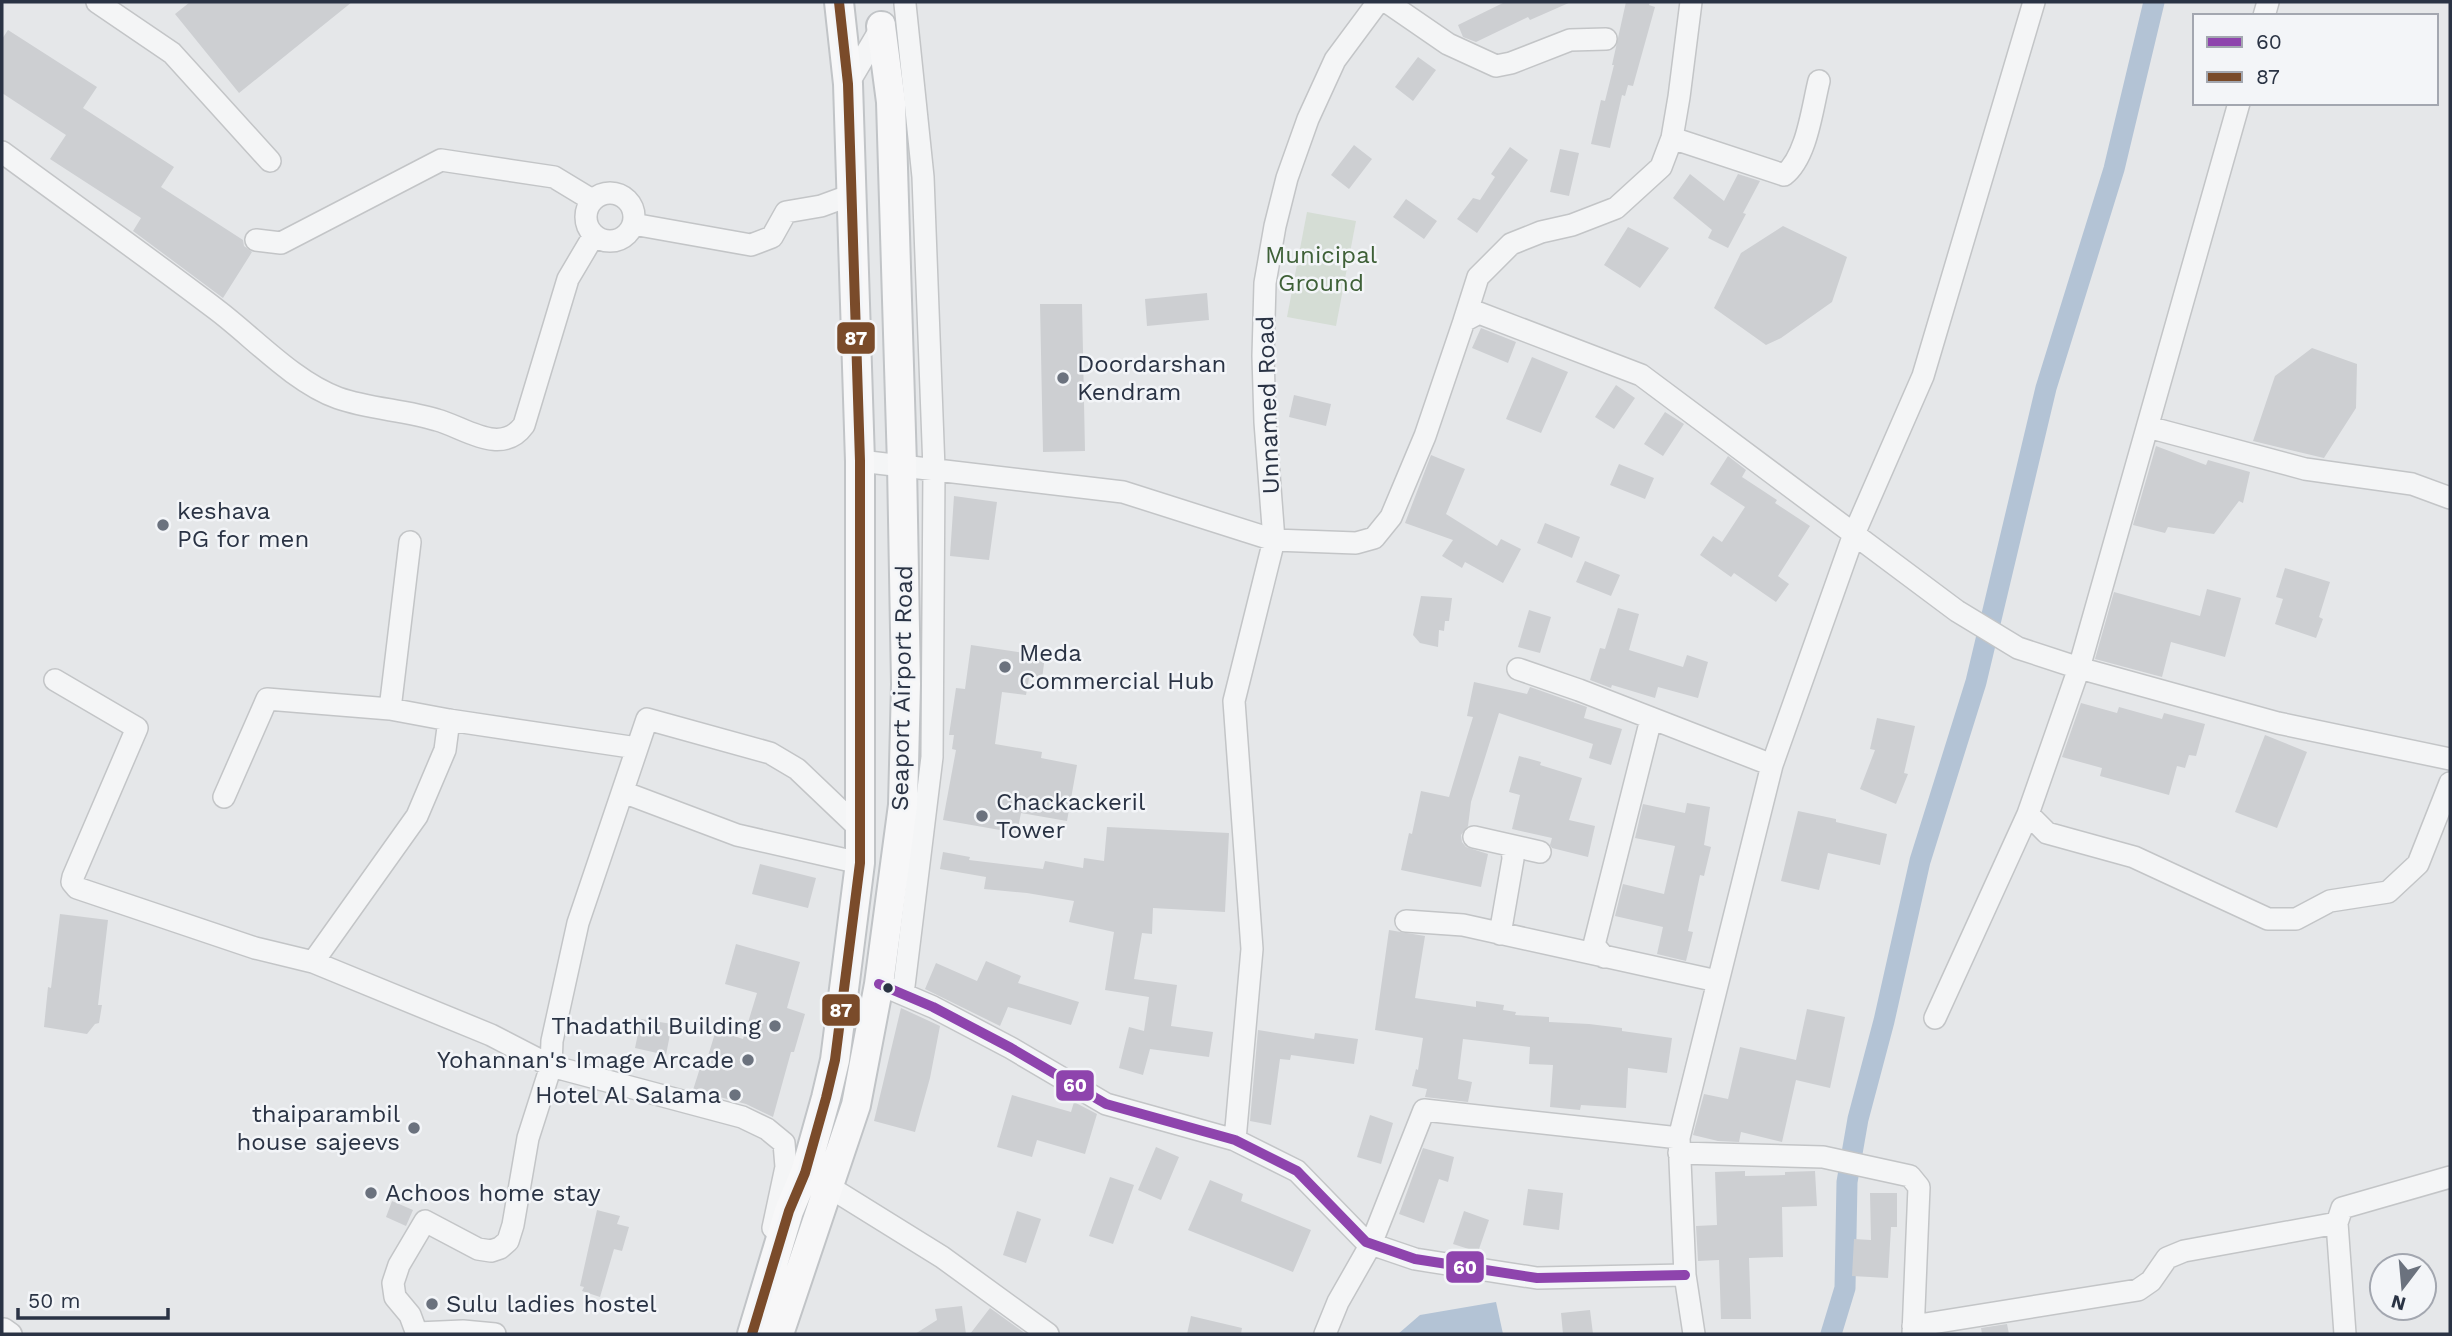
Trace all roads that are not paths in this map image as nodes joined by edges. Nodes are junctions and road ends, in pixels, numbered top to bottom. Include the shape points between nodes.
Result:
1 (97, 2) edge
2 (839, 2) edge
3 (1378, 2) edge
4 (1387, 2) edge
5 (1691, 2) edge
6 (2034, 2) edge
7 (904, 3) edge
8 (881, 26) junction
9 (1606, 39) dead end
10 (1819, 81) dead end
11 (848, 84) junction
12 (2238, 105) edge
13 (1672, 138) junction
14 (2, 152) edge
15 (270, 161) dead end
16 (851, 195) junction
17 (592, 200) junction
18 (633, 224) junction
19 (594, 235) junction
20 (256, 240) dead end
21 (1464, 321) junction
22 (2148, 427) junction
23 (860, 461) junction
24 (902, 465) junction
25 (934, 469) junction
26 (2450, 498) edge
27 (1854, 534) junction
28 (1274, 540) junction
29 (410, 542) dead end
30 (2079, 668) junction
31 (1518, 670) dead end
32 (55, 680) dead end
33 (390, 709) junction
34 (1651, 719) junction
35 (449, 720) junction
36 (637, 748) junction
37 (2450, 759) edge
38 (1772, 765) junction
39 (2450, 783) edge
40 (623, 792) junction
41 (224, 797) dead end
42 (2028, 814) junction
43 (860, 829) junction
44 (1474, 837) dead end
45 (1512, 846) junction
46 (1540, 852) dead end
47 (860, 863) junction
48 (1406, 921) dead end
49 (1500, 934) junction
50 (1604, 957) junction
51 (313, 962) junction
52 (1717, 981) junction
53 (891, 989) junction
54 (1934, 1017) dead end
55 (551, 1066) junction
56 (1235, 1140) junction
57 (1679, 1146) junction
58 (804, 1173) junction
59 (2450, 1177) edge
60 (830, 1186) junction
61 (2337, 1223) junction
62 (1371, 1244) junction
63 (774, 1262) junction
64 (1685, 1275) junction
65 (1913, 1330) edge
66 (417, 1334) edge
67 (495, 1334) edge
68 (752, 1334) edge
69 (779, 1334) edge
70 (1048, 1334) edge
71 (1325, 1334) edge
72 (1694, 1334) edge
73 (2345, 1334) edge

1 - 15 street via 172,53
2 - 11 main road, Seaport Airport Road
3 - 28 street, Unnamed Road via 1335,60 1287,178 1275,226 1265,284 1263,356
4 - 9 street via 1448,44 1496,66 1570,40
5 - 13 street
6 - 27 street via 1923,376
7 - 8 street
7 - 25 street via 923,177
8 - 11 street
8 - 24 main road, Seaport Airport Road via 891,102
10 - 13 street via 1800,154 1784,175
11 - 16 main road, Seaport Airport Road
12 - 22 street
13 - 21 street via 1661,167 1616,208 1511,244 1478,277
14 - 19 street via 304,380 338,398 439,420 489,439 517,435 524,425 568,279
16 - 18 street via 786,212 772,237 751,245
16 - 23 main road, Seaport Airport Road
17 - 18 street via 604,193 628,200 634,211
17 - 19 street via 586,211
17 - 20 street via 554,177 441,160 281,243
18 - 19 street via 616,240
21 - 27 street via 1479,313 1641,375
21 - 28 street via 1425,436 1391,517 1374,538 1356,543
22 - 26 street via 2305,469 2412,484
22 - 30 street
23 - 24 street
23 - 43 main road, Seaport Airport Road
24 - 25 street
24 - 53 main road, Seaport Airport Road via 906,684
25 - 28 street via 1123,492
25 - 53 street via 932,757
27 - 30 street via 1957,611 2018,648
27 - 38 street
28 - 56 street, Unnamed Road via 1234,701 1252,949
29 - 33 street
30 - 37 street via 2278,723
30 - 42 street
31 - 34 street
32 - 51 street via 137,728 73,877 74,886 188,927
33 - 35 street
33 - 41 street via 267,699
34 - 38 street
34 - 50 street via 1594,945
35 - 36 street
35 - 51 street via 445,750 416,816
36 - 40 street
36 - 43 street via 647,719 771,753 797,769
38 - 52 street
39 - 42 street via 2418,864 2388,892 2330,901 2296,919 2268,919 2134,857 2047,833
40 - 47 street via 737,835
40 - 55 street via 578,923 552,1041
42 - 54 street
43 - 47 main road, Seaport Airport Road
44 - 45 street
45 - 46 street
45 - 49 street
47 - 58 main road, Seaport Airport Road via 835,1060
48 - 49 street via 1463,925
49 - 50 street
50 - 52 street
51 - 55 street via 491,1035
52 - 57 street
53 - 56 street via 1011,1048 1106,1104
53 - 60 main road, Seaport Airport Road
55 - 63 street via 742,1117 784,1143 786,1167 772,1228
55 - 66 street via 528,1138 508,1241 491,1251 478,1249 425,1221 399,1265 393,1283 395,1297 410,1315
56 - 62 street via 1297,1171
57 - 62 street via 1424,1110
57 - 64 street
57 - 65 street via 1823,1157 1915,1179 1919,1187
58 - 60 street
58 - 63 main road, Seaport Airport Road
59 - 61 street via 2350,1205 2343,1208
60 - 69 main road, Seaport Airport Road
60 - 70 street via 942,1257
61 - 65 street via 2184,1251 2167,1258 2151,1281 2138,1290
61 - 73 street
62 - 64 street via 1415,1259 1536,1278
62 - 71 street
63 - 68 main road, Seaport Airport Road
64 - 72 street
66 - 67 street

